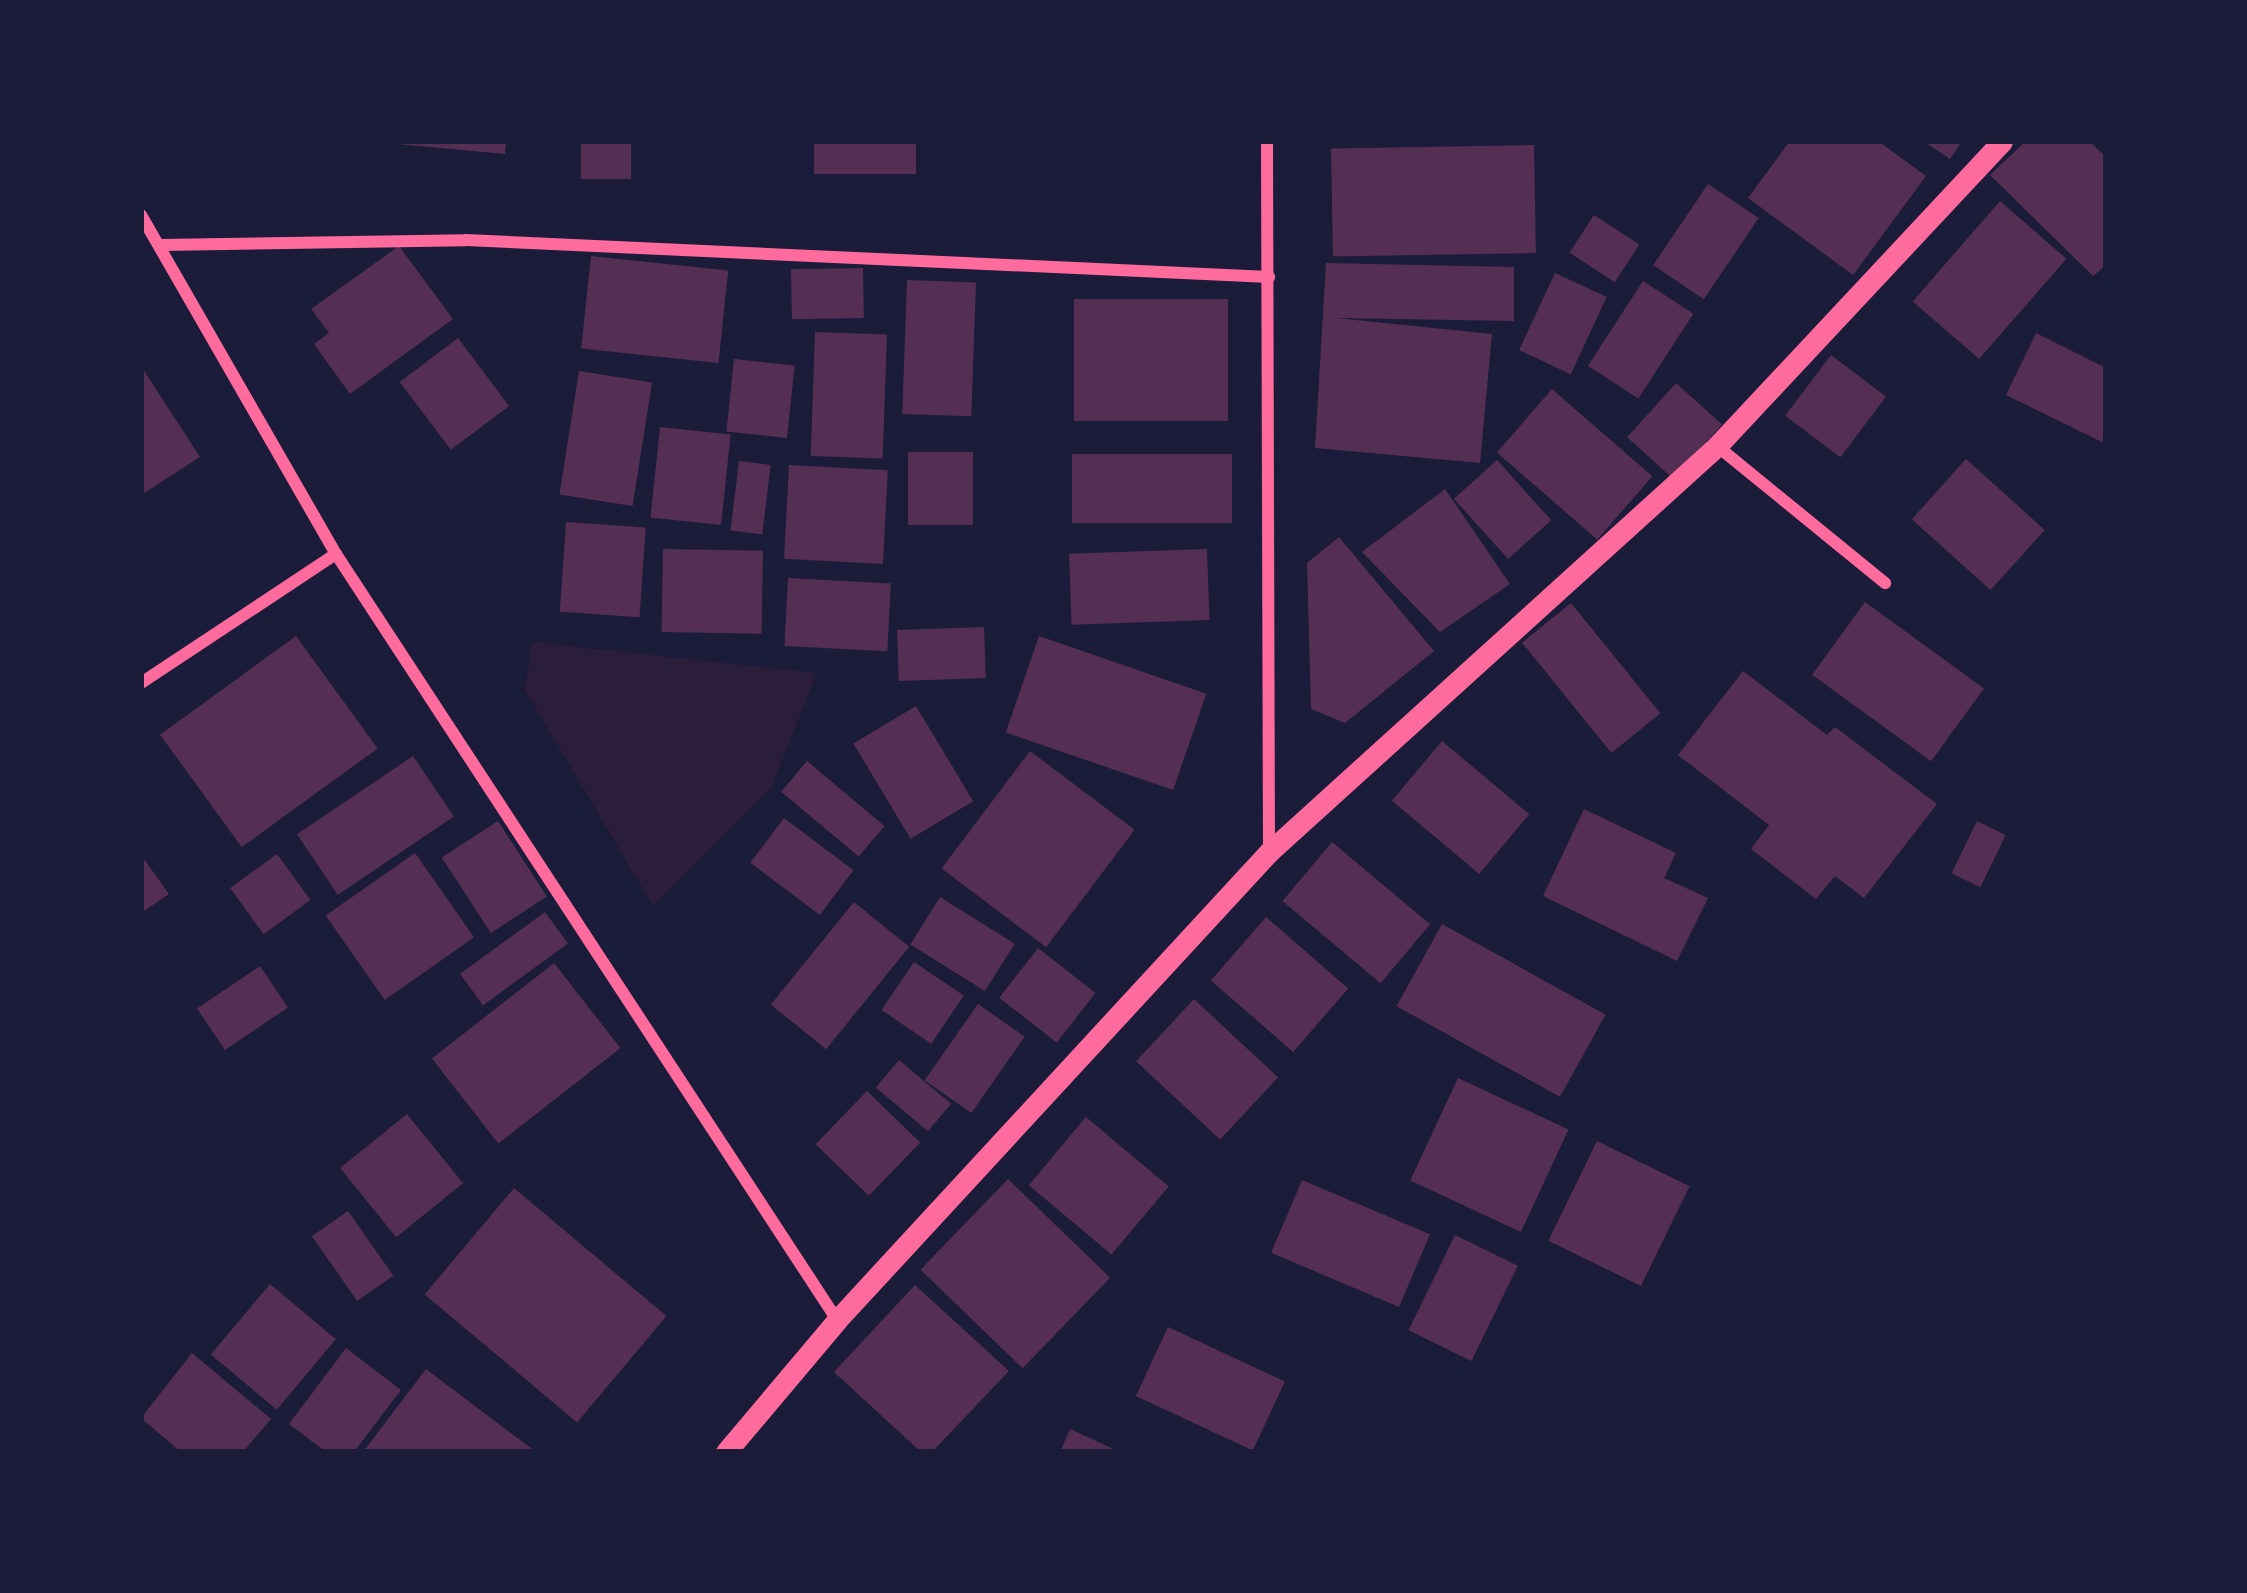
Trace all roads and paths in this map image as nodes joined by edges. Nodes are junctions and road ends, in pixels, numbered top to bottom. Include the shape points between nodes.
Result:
1 (1267, 141) edge
2 (2002, 141) edge
3 (141, 215) edge
4 (160, 245) junction
5 (1269, 277) junction
6 (1718, 446) junction
7 (336, 554) junction
8 (1885, 583) dead end
9 (141, 683) edge
10 (1270, 852) junction
11 (837, 1320) junction
12 (726, 1452) edge

1 - 5 street
2 - 6 street
3 - 4 street
4 - 5 street via 466,240
4 - 7 street
5 - 10 street
6 - 8 street
6 - 10 street
7 - 9 street
7 - 11 street
10 - 11 street
11 - 12 street

